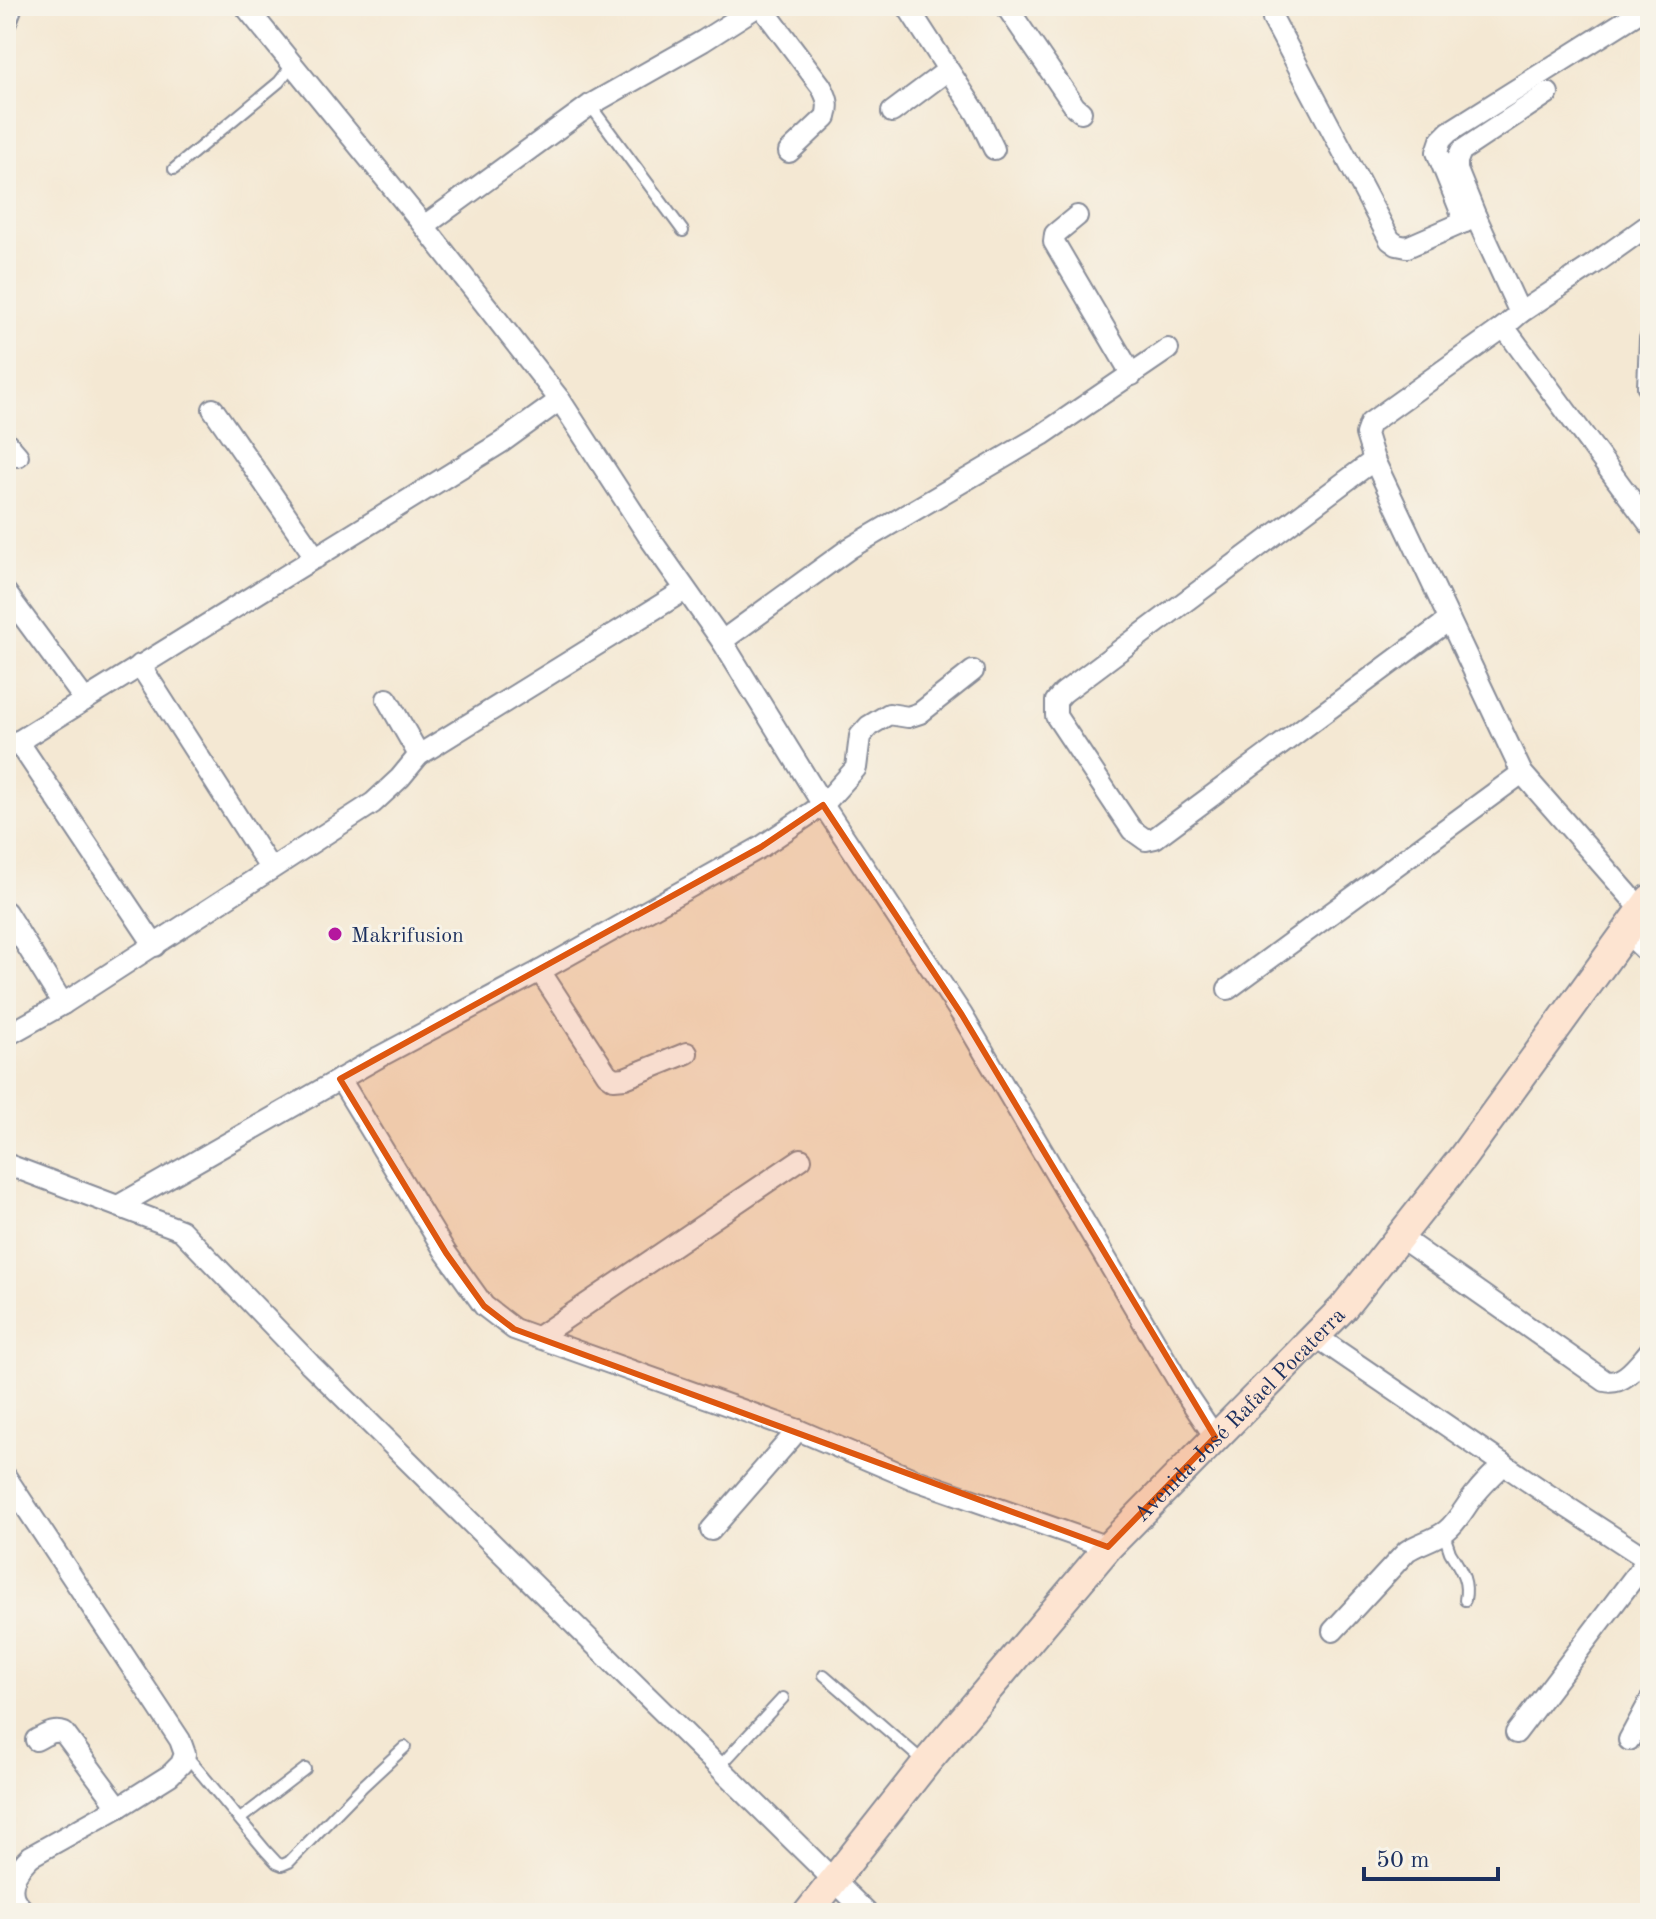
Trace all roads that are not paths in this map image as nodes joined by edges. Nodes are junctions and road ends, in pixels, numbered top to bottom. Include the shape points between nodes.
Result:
1 (12, 6) edge
2 (245, 6) edge
3 (759, 6) edge
4 (907, 6) edge
5 (1006, 6) edge
6 (1649, 6) edge
7 (1273, 19) dead end
8 (6, 22) edge
9 (293, 64) junction
10 (948, 70) junction
11 (1548, 93) dead end
12 (590, 105) junction
13 (892, 112) dead end
14 (1081, 112) dead end
15 (994, 149) dead end
16 (789, 152) dead end
17 (174, 169) dead end
18 (1077, 216) dead end
19 (1470, 220) junction
20 (1650, 224) edge
21 (424, 226) junction
22 (683, 231) dead end
23 (1520, 313) junction
24 (1504, 327) junction
25 (1650, 339) edge
26 (1168, 349) dead end
27 (1132, 375) junction
28 (1650, 391) edge
29 (560, 400) junction
30 (213, 409) dead end
31 (1374, 460) junction
32 (1650, 525) edge
33 (316, 558) junction
34 (685, 590) junction
35 (6, 593) edge
36 (1449, 620) junction
37 (722, 641) junction
38 (140, 665) junction
39 (973, 671) dead end
40 (387, 699) dead end
41 (85, 700) junction
42 (12, 745) edge
43 (419, 755) junction
44 (1522, 773) junction
45 (823, 805) junction
46 (270, 868) junction
47 (6, 912) edge
48 (1639, 913) edge
49 (155, 946) junction
50 (1650, 955) edge
51 (540, 971) junction
52 (1228, 989) dead end
53 (63, 1004) junction
54 (6, 1036) edge
55 (687, 1053) dead end
56 (340, 1079) junction
57 (801, 1159) dead end
58 (6, 1164) edge
59 (118, 1206) junction
60 (1400, 1237) junction
61 (1314, 1335) junction
62 (538, 1337) junction
63 (1650, 1351) edge
64 (798, 1430) junction
65 (1215, 1437) junction
66 (1504, 1464) junction
67 (6, 1477) edge
68 (711, 1530) dead end
69 (1443, 1534) junction
70 (1108, 1547) junction
71 (1649, 1560) edge
72 (1465, 1600) dead end
73 (1333, 1631) dead end
74 (824, 1675) dead end
75 (783, 1698) dead end
76 (1650, 1701) edge
77 (1516, 1733) dead end
78 (36, 1740) dead end
79 (1629, 1740) dead end
80 (405, 1747) dead end
81 (185, 1754) junction
82 (926, 1763) junction
83 (720, 1766) junction
84 (305, 1769) dead end
85 (119, 1807) junction
86 (240, 1819) junction
87 (833, 1880) junction
88 (26, 1913) edge
89 (808, 1913) edge
90 (867, 1913) edge

1 - 8 street
2 - 9 street
3 - 12 street
3 - 16 street via 828,99 826,117
4 - 10 street
5 - 14 street
6 - 19 street via 1441,140 1437,152
7 - 19 street via 1390,240 1407,247
9 - 17 lane via 279,82
9 - 21 street
10 - 13 street
10 - 15 street
11 - 19 street via 1461,151 1457,170
12 - 21 street
12 - 22 lane
18 - 27 street via 1055,234 1054,242
19 - 23 street
20 - 23 street
21 - 29 street
23 - 24 street
24 - 31 street via 1370,423 1366,434
24 - 32 street
25 - 28 street
26 - 27 street
27 - 37 street via 1042,435 850,548
29 - 33 street
29 - 34 street
30 - 33 street
31 - 36 street
31 - 36 street via 1063,693 1056,701 1056,716 1132,830 1146,840 1155,838
33 - 38 street
34 - 37 street
34 - 43 street
35 - 41 street
36 - 44 street
37 - 45 street
38 - 41 street
38 - 46 street
39 - 45 street via 920,713 889,714 869,726 860,736 856,768
40 - 43 street
41 - 42 street
42 - 49 street
43 - 46 street via 373,803
44 - 48 street
44 - 52 street
45 - 51 street via 761,847
45 - 65 street via 962,1015
46 - 49 street
47 - 53 street
48 - 50 street
48 - 60 street, Avenida José Rafael Pocaterra
49 - 53 street
51 - 55 street via 614,1079
51 - 56 street
53 - 54 street
56 - 59 street
56 - 62 street via 484,1306 514,1329
57 - 62 street
58 - 59 street
59 - 83 street via 181,1230
60 - 61 street, Avenida José Rafael Pocaterra
60 - 63 street via 1605,1381 1621,1380
61 - 65 street, Avenida José Rafael Pocaterra
61 - 66 street
62 - 64 street
64 - 68 street
64 - 70 street via 913,1479
65 - 70 street, Avenida José Rafael Pocaterra
66 - 69 street
66 - 71 street
67 - 81 street
69 - 72 lane via 1466,1579
69 - 73 street via 1407,1551
70 - 82 street, Avenida José Rafael Pocaterra
71 - 77 street
74 - 82 lane
75 - 83 lane
76 - 79 street
78 - 85 street via 64,1733
80 - 86 lane via 289,1862 277,1863
81 - 85 street via 170,1775
81 - 86 lane
82 - 87 street, Avenida José Rafael Pocaterra
83 - 87 street
84 - 86 lane
85 - 88 street via 21,1865 12,1886 14,1899
87 - 89 street, Avenida José Rafael Pocaterra
87 - 90 street

